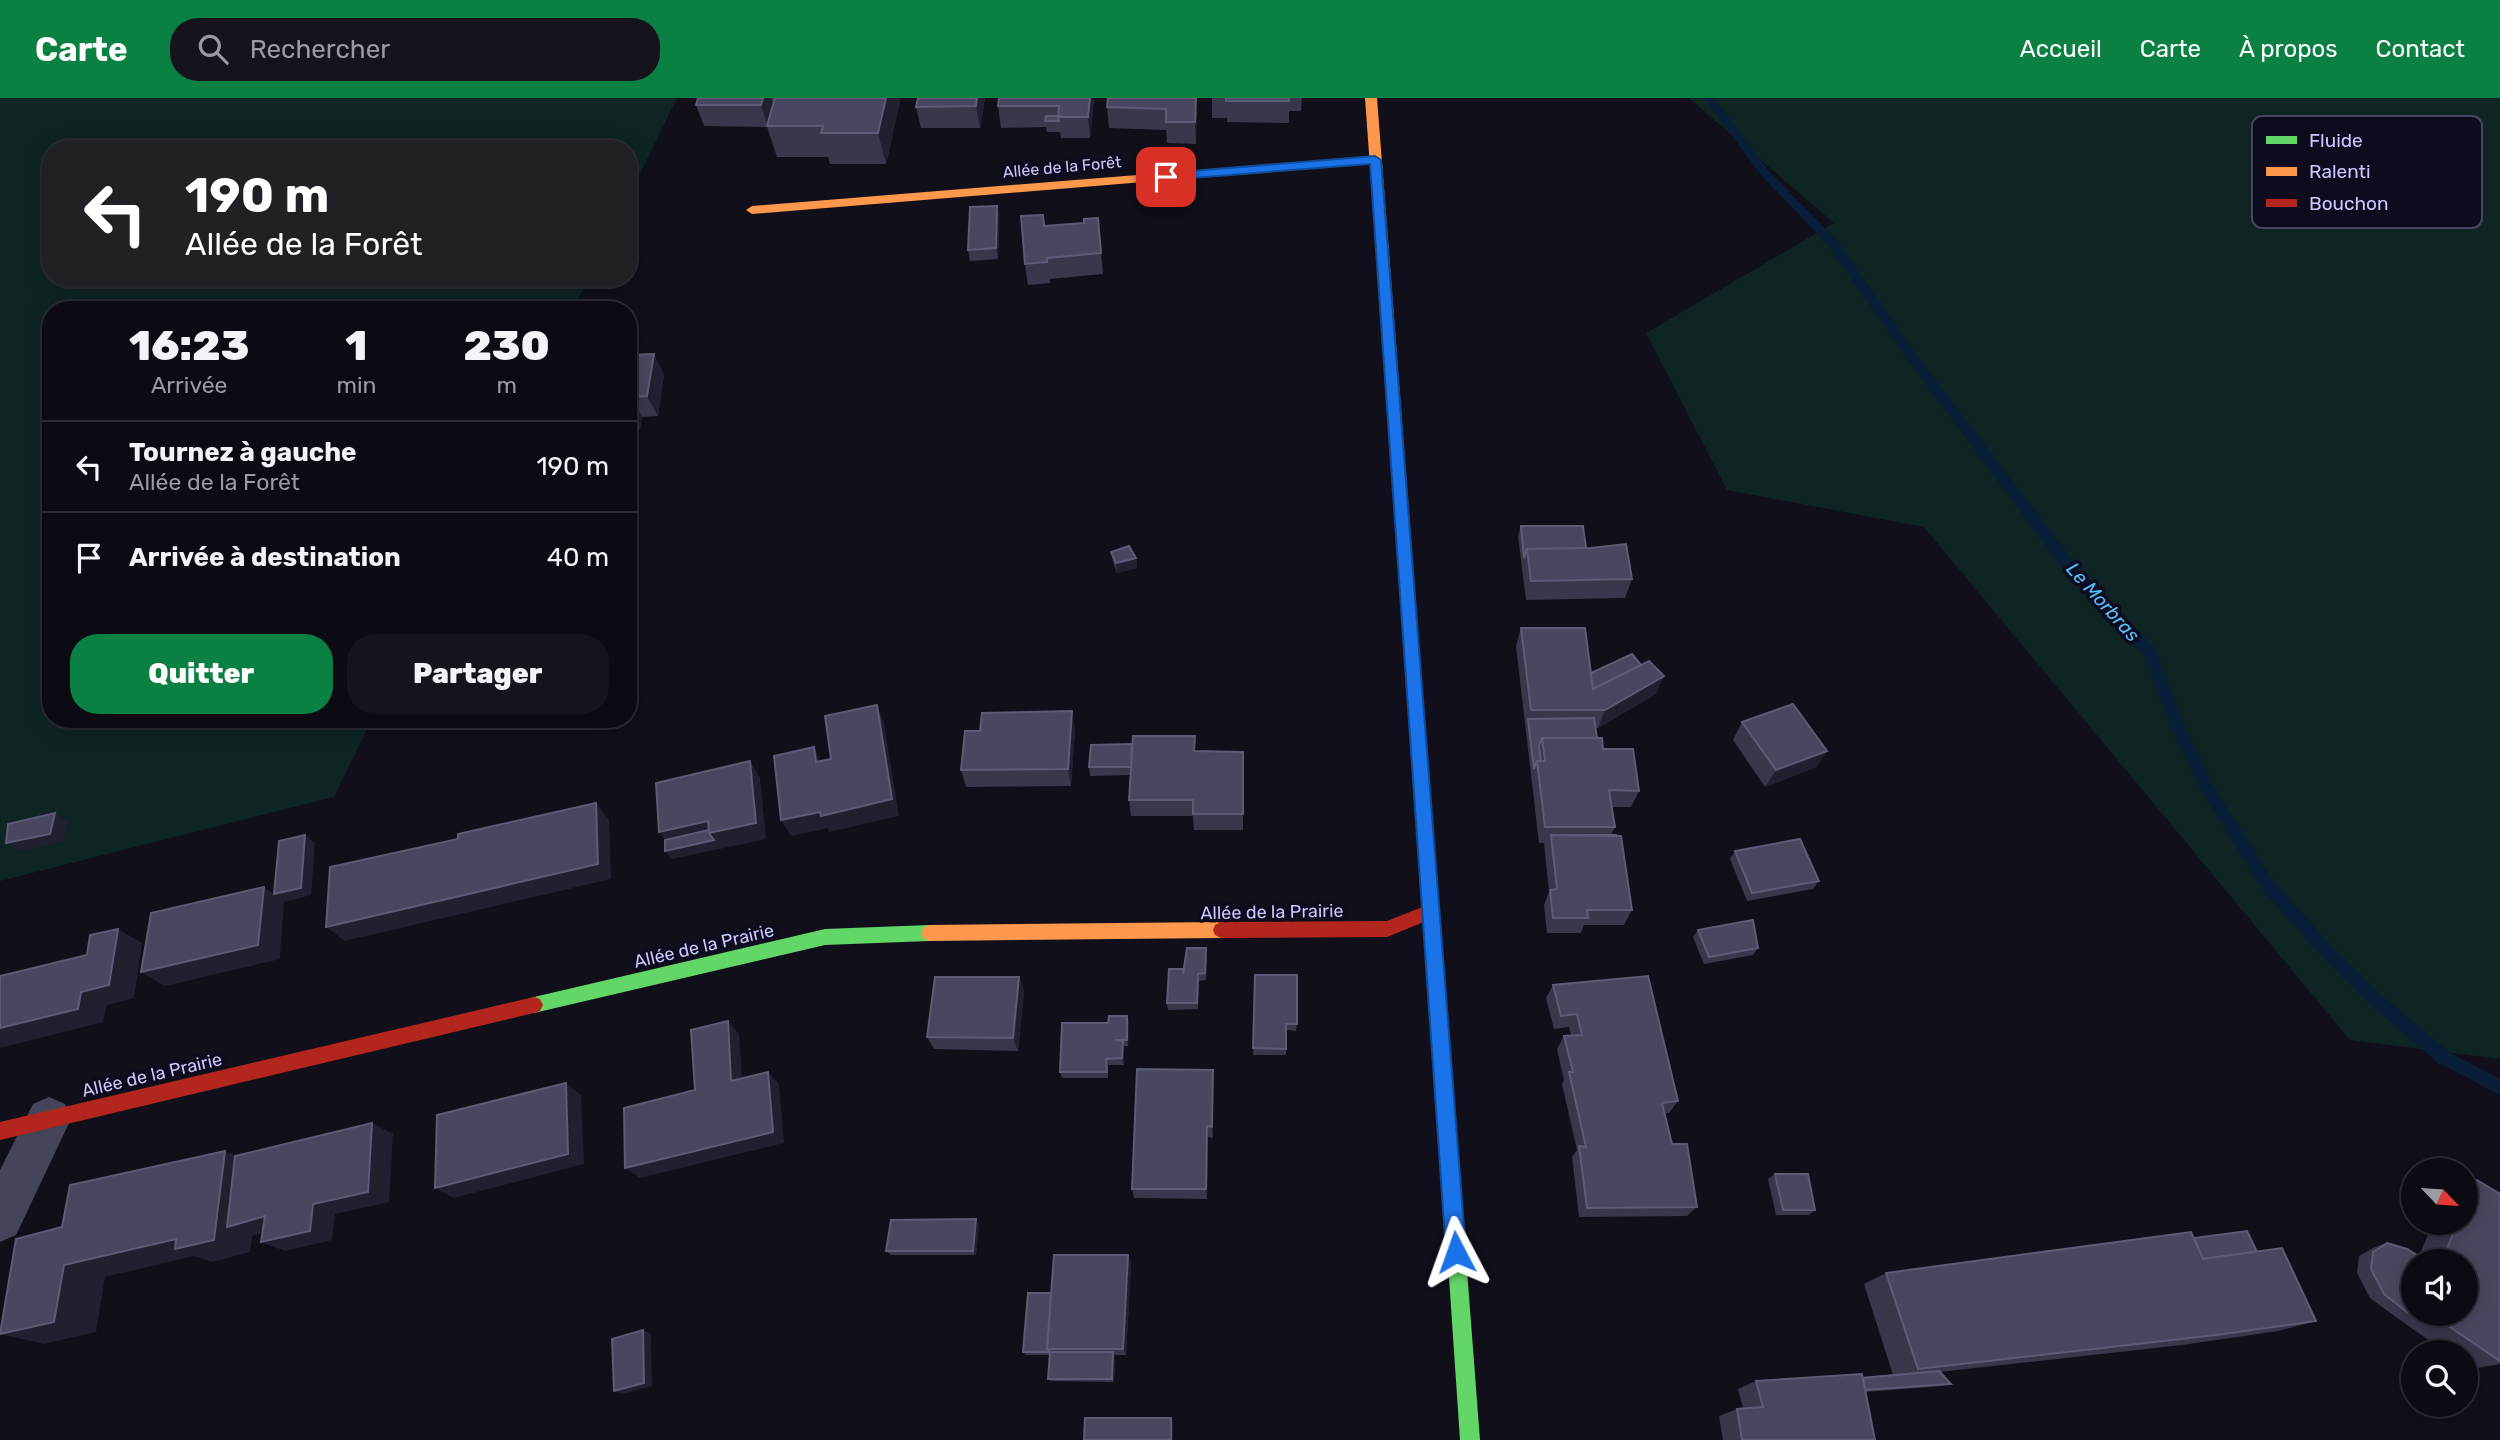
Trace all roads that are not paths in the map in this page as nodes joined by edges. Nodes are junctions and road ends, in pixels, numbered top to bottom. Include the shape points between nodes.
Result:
1 (1371, 98) edge
2 (1375, 160) junction
3 (752, 210) dead end
4 (1430, 912) junction
5 (49, 1119) junction
6 (0, 1131) edge
7 (0, 1219) edge
8 (1470, 1440) edge

1 - 2 street
2 - 3 street, Allée de la Forêt
2 - 4 street
4 - 5 street, Allée de la Prairie via 1387,929 825,937
4 - 8 street
5 - 6 street, Allée de la Prairie
5 - 7 street

